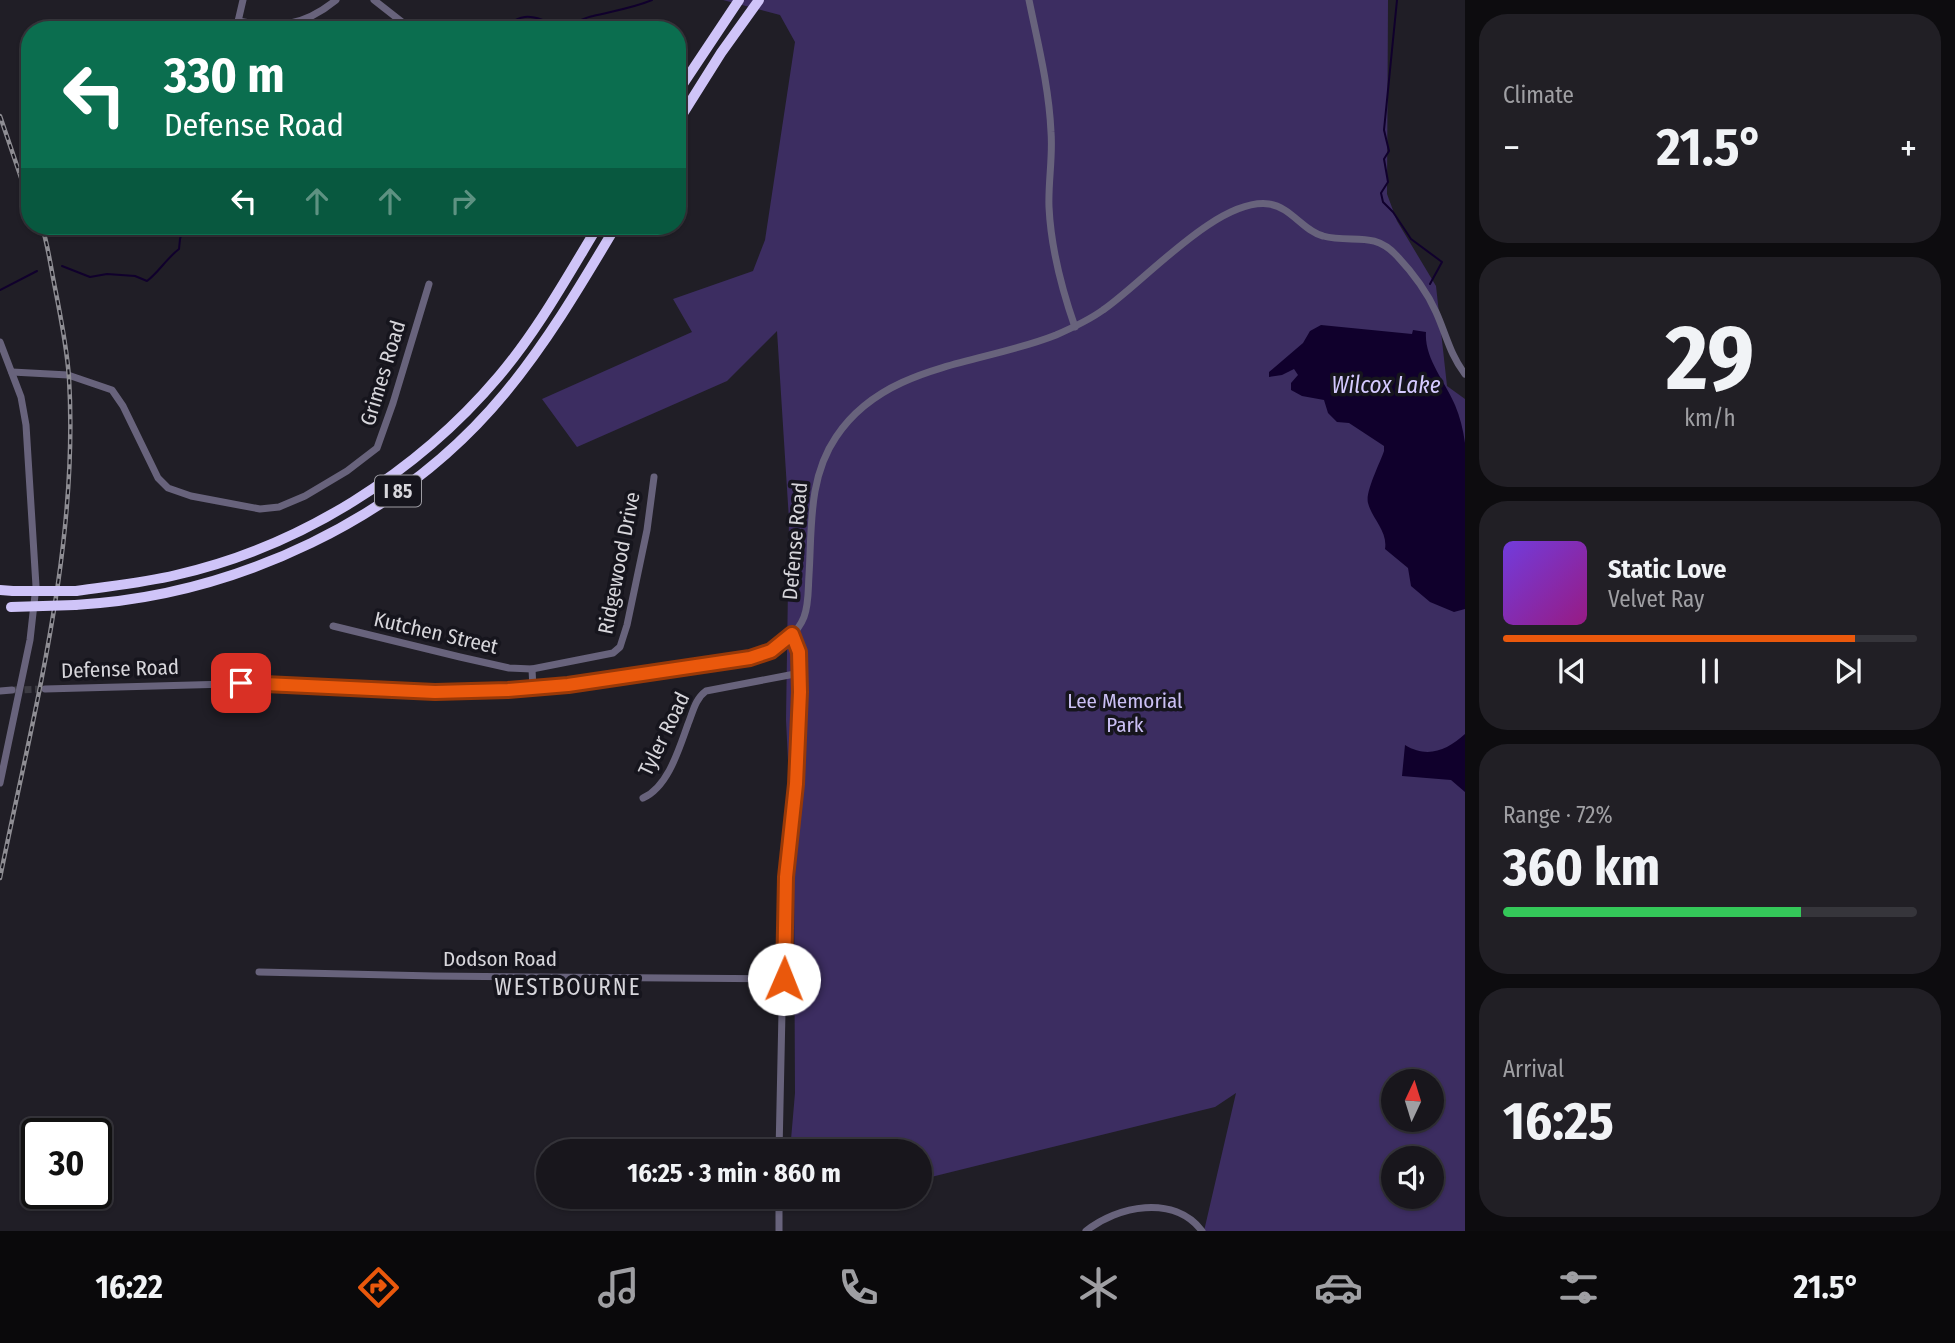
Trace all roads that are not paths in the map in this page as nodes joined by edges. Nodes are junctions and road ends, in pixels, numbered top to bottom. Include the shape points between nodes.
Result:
1 (243, 0) edge
2 (335, 0) edge
3 (374, 0) edge
4 (739, 0) edge
5 (758, 0) edge
6 (1029, 0) edge
7 (238, 21) edge
8 (308, 21) edge
9 (401, 21) edge
10 (686, 80) edge
11 (686, 109) edge
12 (593, 235) edge
13 (610, 235) edge
14 (429, 284) dead end
15 (1075, 327) junction
16 (0, 342) edge
17 (12, 372) junction
18 (1465, 374) edge
19 (654, 477) dead end
20 (0, 590) edge
21 (6, 607) edge
22 (333, 626) dead end
23 (792, 634) junction
24 (532, 669) junction
25 (800, 673) junction
26 (45, 689) tunnel mouth
27 (533, 689) junction
28 (12, 690) tunnel mouth
29 (0, 691) edge
30 (0, 781) edge
31 (643, 798) dead end
32 (259, 972) dead end
33 (784, 979) junction
34 (779, 1139) edge
35 (779, 1209) edge
36 (779, 1231) edge
37 (1086, 1231) edge
38 (1202, 1231) edge

1 - 7 street
2 - 8 street
3 - 9 street
4 - 10 highway
5 - 11 highway
6 - 15 street via 1048,95 1051,238
12 - 20 highway, I 85, bridge via 540,321 499,376 430,445 375,487 297,532 175,575 76,591
13 - 21 highway, I 85, bridge via 549,335 503,395 450,449 395,493 309,544 233,575 112,603
14 - 17 street, Grimes Road via 377,448 347,471 279,507 260,509 175,491 158,478 112,390 68,375
15 - 18 street, Defense Road via 1111,305 1179,246 1229,214 1249,204 1273,204 1318,235 1379,242 1395,254 1438,316 1447,345
15 - 23 street, Defense Road via 900,383 868,401 847,421 828,450 816,483 808,602
16 - 17 street
17 - 30 street via 26,425 36,573 30,640
19 - 24 street, Ridgewood Drive via 647,530 620,647 611,654
22 - 24 street, Kutchen Street
23 - 25 street
23 - 27 street, Defense Road via 771,651 750,658
24 - 27 street
25 - 31 street, Tyler Road via 706,691 697,700 659,786
25 - 33 street
26 - 27 street, Defense Road via 264,682 435,692
28 - 29 street
32 - 33 street, Dodson Road
33 - 34 street
35 - 36 street
37 - 38 street via 1109,1216 1148,1208 1182,1213

